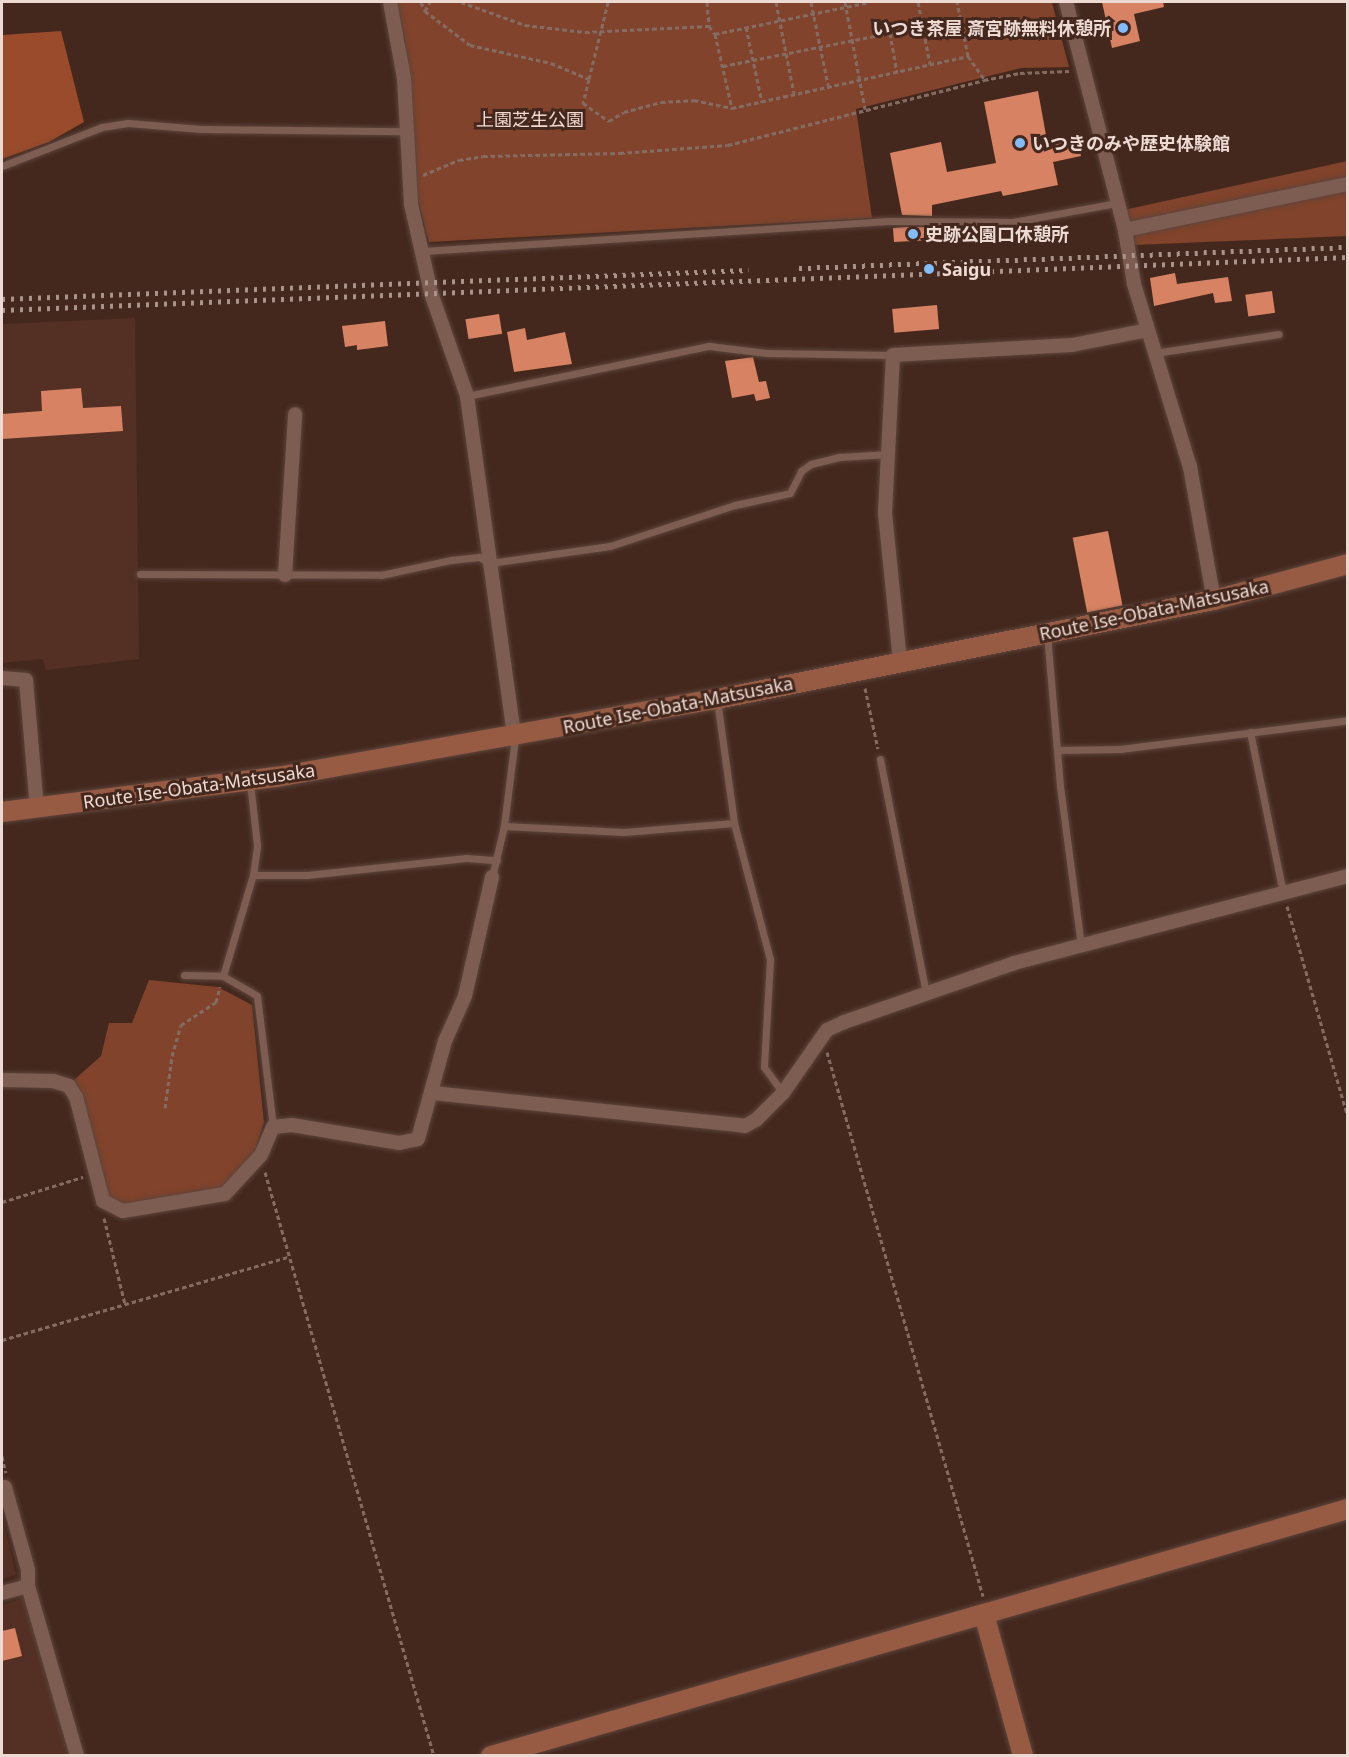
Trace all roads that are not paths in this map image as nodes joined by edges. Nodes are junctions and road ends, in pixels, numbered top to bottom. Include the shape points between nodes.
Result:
1 (390, 2) edge
2 (1066, 2) edge
3 (405, 131) junction
4 (2, 166) edge
5 (1347, 184) edge
6 (1117, 202) junction
7 (1125, 230) junction
8 (423, 251) junction
9 (1148, 330) junction
10 (1279, 334) dead end
11 (1155, 353) junction
12 (893, 355) junction
13 (467, 396) junction
14 (295, 414) dead end
15 (888, 454) junction
16 (490, 563) junction
17 (1347, 564) edge
18 (140, 574) dead end
19 (285, 575) junction
20 (1214, 600) junction
21 (1047, 634) junction
22 (900, 661) junction
23 (2, 678) edge
24 (717, 699) junction
25 (1347, 720) edge
26 (1250, 732) junction
27 (514, 735) junction
28 (1057, 750) junction
29 (880, 759) road end
30 (250, 780) junction
31 (37, 809) junction
32 (2, 812) edge
33 (734, 823) junction
34 (504, 826) junction
35 (497, 860) junction
36 (253, 875) junction
37 (1347, 876) edge
38 (492, 877) joint
39 (1283, 893) junction
40 (1081, 945) junction
41 (184, 975) dead end
42 (223, 976) junction
43 (926, 993) junction
44 (2, 1080) edge
45 (433, 1093) junction
46 (783, 1093) junction
47 (273, 1127) junction
48 (5, 1487) dead end
49 (1347, 1509) edge
50 (28, 1586) junction
51 (2, 1593) edge
52 (986, 1613) junction
53 (77, 1755) edge
54 (491, 1755) edge
55 (1023, 1755) edge

1 - 3 street via 404,78
2 - 6 street
3 - 4 lane via 201,129 128,123 102,128
3 - 8 street via 411,204
5 - 7 street
6 - 7 street
6 - 8 lane via 1013,222 888,221
7 - 9 street via 1134,284
8 - 13 street via 431,294
9 - 11 street
9 - 12 street via 1072,345
10 - 11 lane
11 - 20 street via 1190,467
12 - 13 lane via 767,353 709,346
12 - 15 street
13 - 16 street
14 - 19 street
15 - 16 lane via 840,457 811,464 801,471 790,493 735,505 610,546
15 - 22 street via 885,513
16 - 19 lane via 479,557 381,576
16 - 27 street
17 - 20 main road, Route Ise-Obata-Matsusaka
18 - 19 lane
20 - 21 main road, Route Ise-Obata-Matsusaka
21 - 22 main road, Route Ise-Obata-Matsusaka
21 - 28 lane
22 - 24 main road, Route Ise-Obata-Matsusaka
23 - 31 street via 26,680
24 - 27 main road, Route Ise-Obata-Matsusaka
24 - 33 lane
25 - 26 lane
26 - 28 lane via 1120,748
26 - 39 lane
27 - 30 main road, Route Ise-Obata-Matsusaka
27 - 34 lane via 516,754
28 - 40 lane
29 - 43 lane
30 - 31 main road, Route Ise-Obata-Matsusaka
30 - 36 lane via 257,845
31 - 32 main road, Route Ise-Obata-Matsusaka
33 - 34 lane via 624,832
33 - 46 lane via 770,959 764,1067
34 - 35 lane
35 - 36 lane via 466,858 307,875
35 - 38 lane
36 - 42 lane
37 - 39 street
38 - 45 street via 465,996 445,1041
39 - 40 street
40 - 43 street
41 - 42 lane
42 - 47 lane via 257,996
43 - 46 street via 827,1030
44 - 47 street via 53,1081 69,1086 76,1097 103,1201 123,1211 137,1212 219,1196 261,1155
45 - 46 street via 726,1126 756,1120
45 - 47 street via 418,1139 399,1143 292,1125
48 - 50 street via 28,1570
49 - 52 main road
50 - 51 street
50 - 53 street
52 - 54 main road
52 - 55 main road

